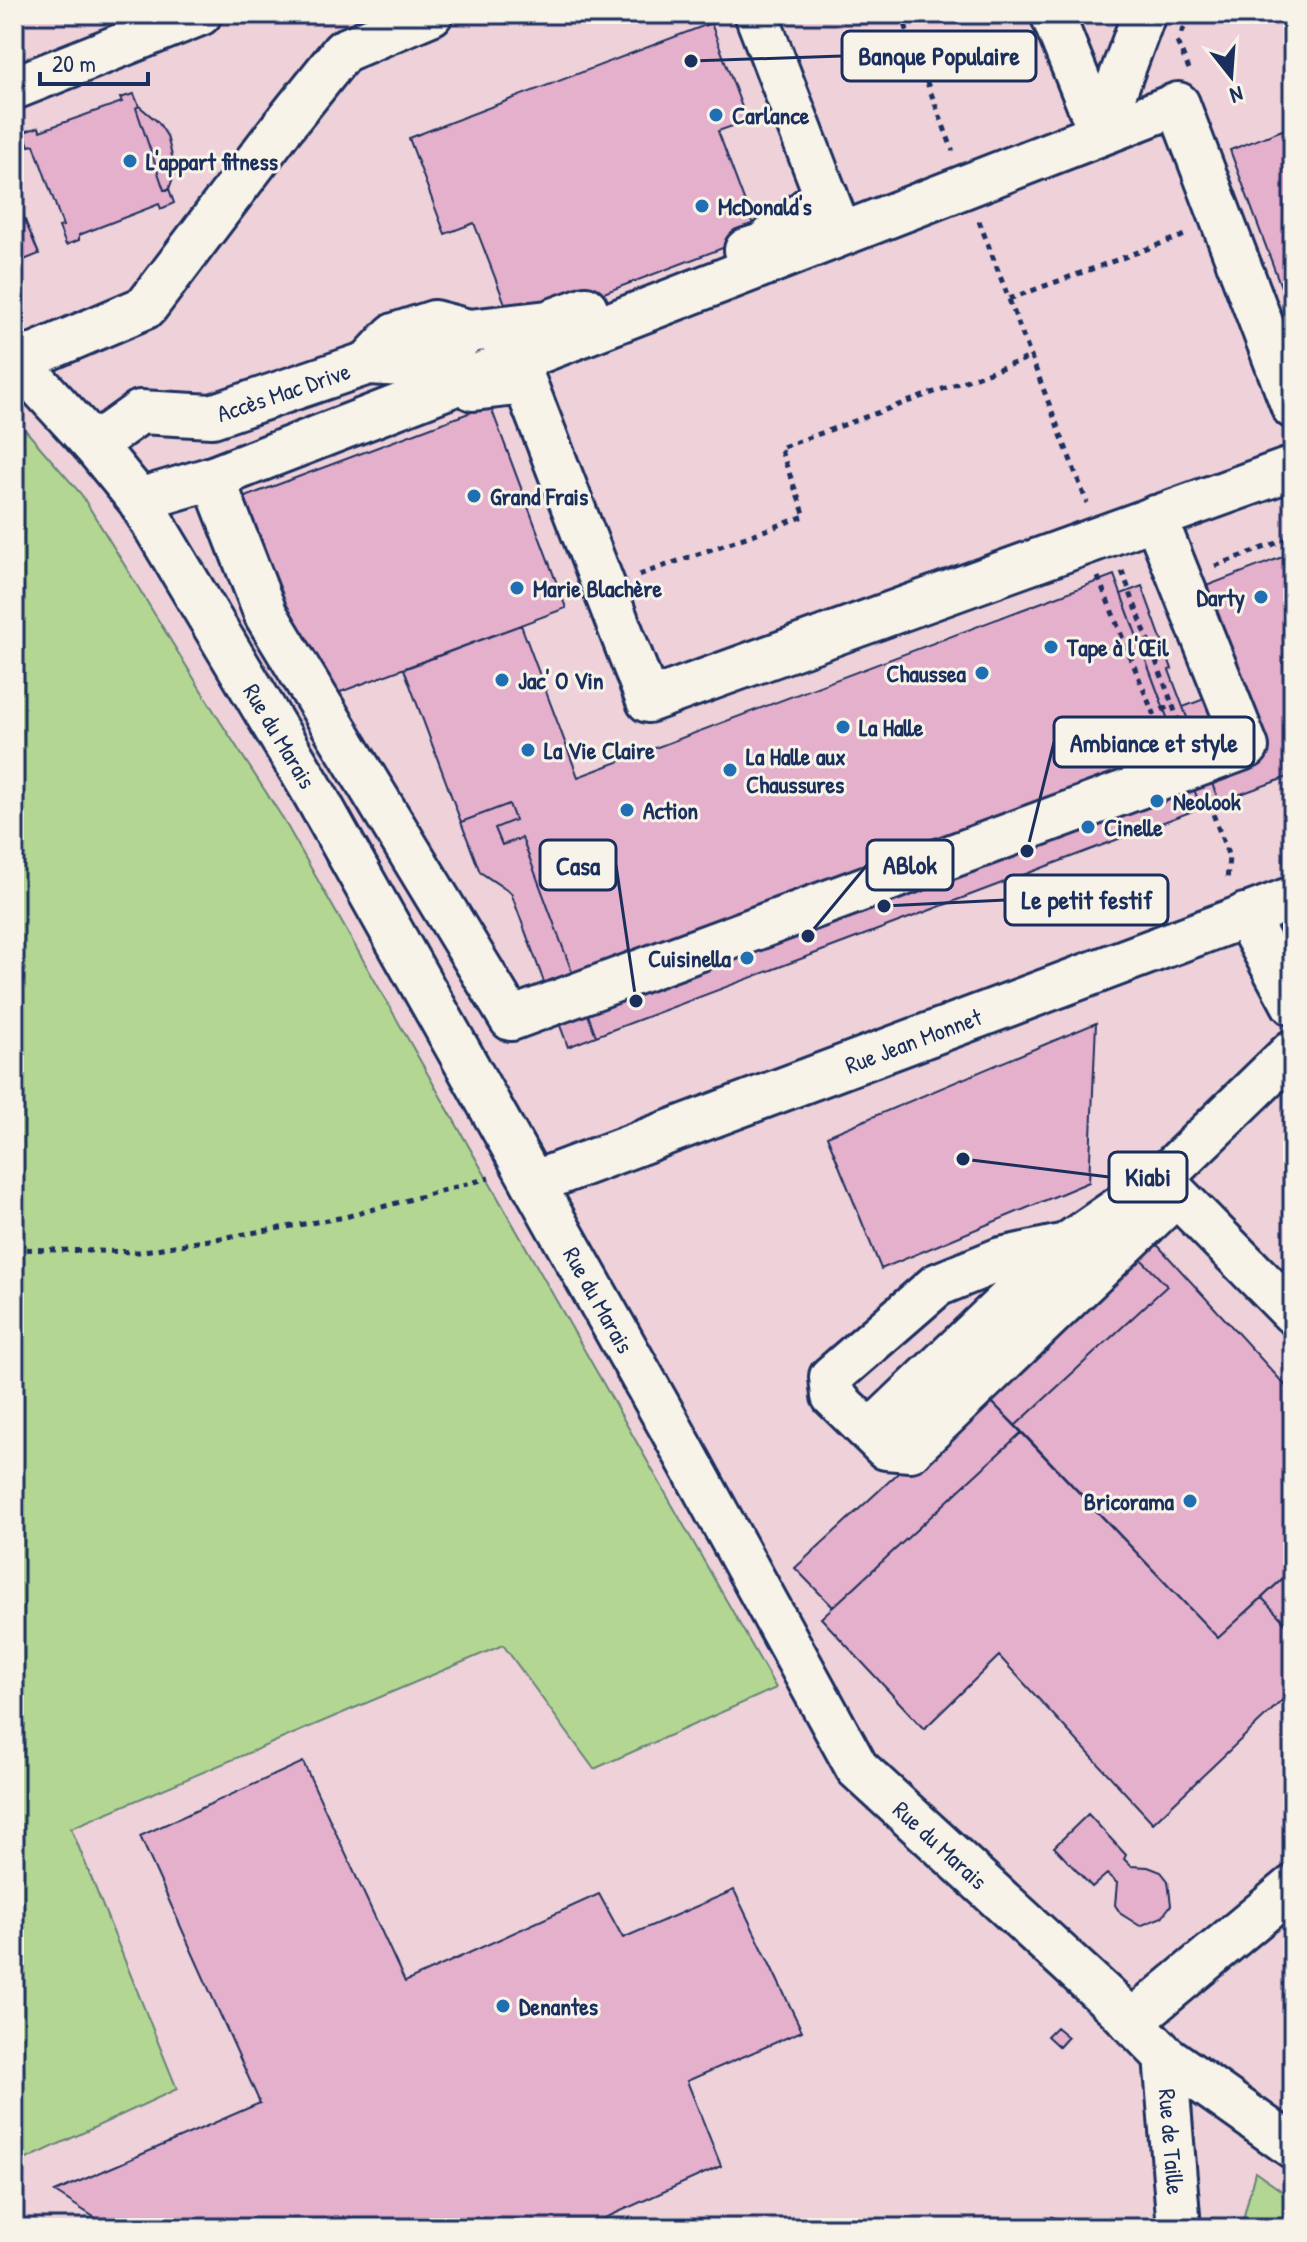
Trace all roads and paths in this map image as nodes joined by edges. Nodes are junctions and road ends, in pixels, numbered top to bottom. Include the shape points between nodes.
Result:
1 (200, 14) edge
2 (431, 14) edge
3 (756, 14) edge
4 (901, 14) edge
5 (1052, 14) edge
6 (1144, 14) edge
7 (14, 88) edge
8 (1100, 133) junction
9 (966, 186) junction
10 (826, 195) junction
11 (1223, 221) junction
12 (841, 234) junction
13 (1009, 299) junction
14 (1031, 357) junction
15 (16, 360) edge
16 (431, 393) junction
17 (1293, 407) edge
18 (94, 445) junction
19 (1293, 468) edge
20 (213, 478) junction
21 (139, 500) junction
22 (1155, 517) junction
23 (1100, 537) junction
24 (1124, 578) dead end
25 (1101, 583) dead end
26 (605, 587) junction
27 (1173, 705) junction
28 (1195, 766) junction
29 (1261, 910) edge
30 (1293, 945) edge
31 (1293, 1004) edge
32 (1293, 1051) edge
33 (529, 1176) junction
34 (1168, 1187) junction
35 (1066, 1245) junction
36 (14, 1249) edge
37 (1293, 1313) edge
38 (870, 1432) junction
39 (1293, 1887) edge
40 (1131, 2022) junction
41 (1165, 2056) junction
42 (1293, 2147) edge
43 (1179, 2228) edge

1 - 7 street
2 - 15 street via 343,51 146,307
3 - 10 street
4 - 9 path
5 - 8 street
6 - 8 street
8 - 9 street
8 - 11 street via 1178,104
9 - 12 street
9 - 13 path
10 - 12 street
10 - 18 street, Accès Mac Drive via 762,245 548,322 469,331 434,322 394,335 368,363 212,416 140,412
11 - 13 path
11 - 17 street
12 - 16 street
13 - 14 path
14 - 23 path
14 - 26 path via 780,448 805,516
15 - 18 street, Rue du Marais
16 - 20 street
16 - 26 street via 525,383
18 - 21 street, Rue du Marais
19 - 22 street
20 - 21 street
20 - 28 street via 266,615 511,1019
21 - 33 street, Rue du Marais via 310,786
22 - 23 street
22 - 28 street via 1247,747
23 - 26 street via 648,701
24 - 27 path
25 - 27 path via 1153,713
27 - 28 path
28 - 29 path via 1229,857
29 - 30 street
29 - 31 street
29 - 33 street, Rue Jean Monnet
32 - 34 street
33 - 36 path via 345,1217 139,1252
33 - 40 street, Rue du Marais via 857,1768
34 - 35 street
34 - 37 street
34 - 38 street via 910,1450 886,1448
35 - 38 street
35 - 38 street via 1001,1259 937,1285 831,1377 833,1396
39 - 40 street
40 - 41 street, Rue du Marais
41 - 42 street, Rue du Marais
41 - 43 street, Rue de Taille

